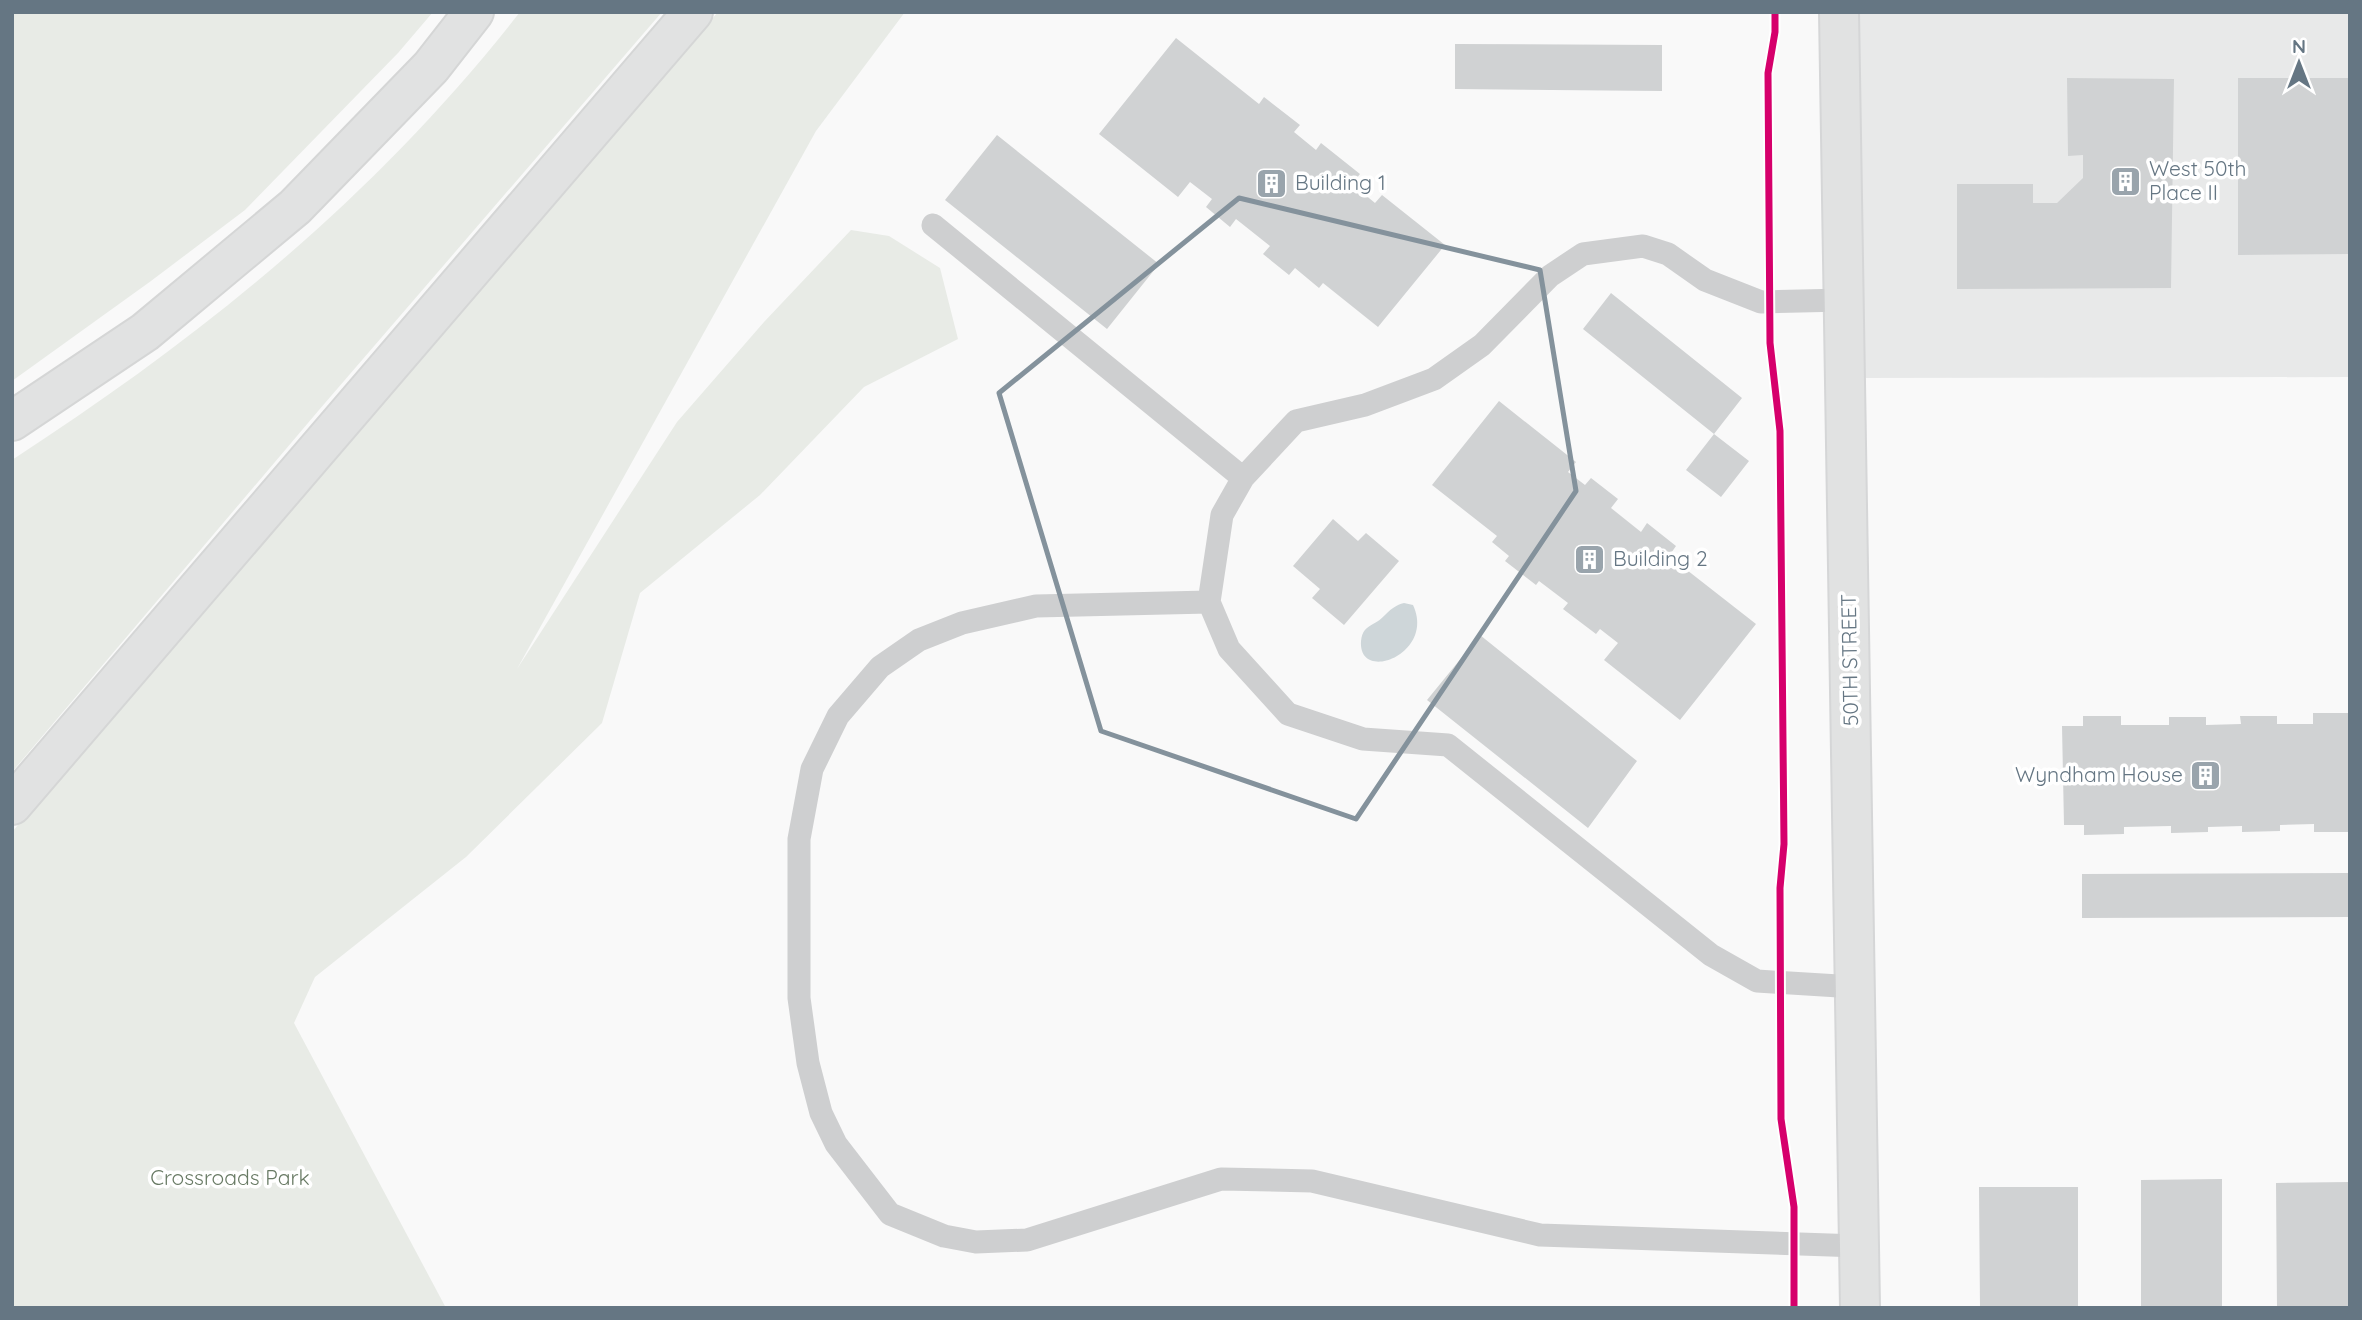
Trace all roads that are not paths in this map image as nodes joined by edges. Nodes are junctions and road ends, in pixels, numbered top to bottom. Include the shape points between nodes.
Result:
1 (474, 12) edge
2 (692, 12) edge
3 (1839, 12) edge
4 (933, 225) dead end
5 (1845, 300) junction
6 (12, 421) edge
7 (1243, 478) junction
8 (1209, 601) junction
9 (12, 805) edge
10 (1855, 987) junction
11 (1859, 1246) junction
12 (1860, 1308) edge

1 - 6 main road via 431,67 295,207 145,332
2 - 9 main road
3 - 5 main road, 50TH STREET
4 - 7 lane
5 - 7 lane via 1761,302 1643,246 1583,254 1550,276 1482,345 1433,379 1365,405 1296,421
5 - 10 main road, 50TH STREET
7 - 8 lane via 1222,515
8 - 10 lane via 1229,649 1287,714 1363,739 1448,745 1711,955 1757,981
8 - 11 lane via 1036,606 962,623 919,639 880,667 838,716 812,769 799,839 800,998 808,1063 821,1113 836,1144 890,1214 954,1238 1027,1240 1221,1179 1312,1181 1540,1235
10 - 11 main road, 50TH STREET
11 - 12 main road, 50TH STREET

